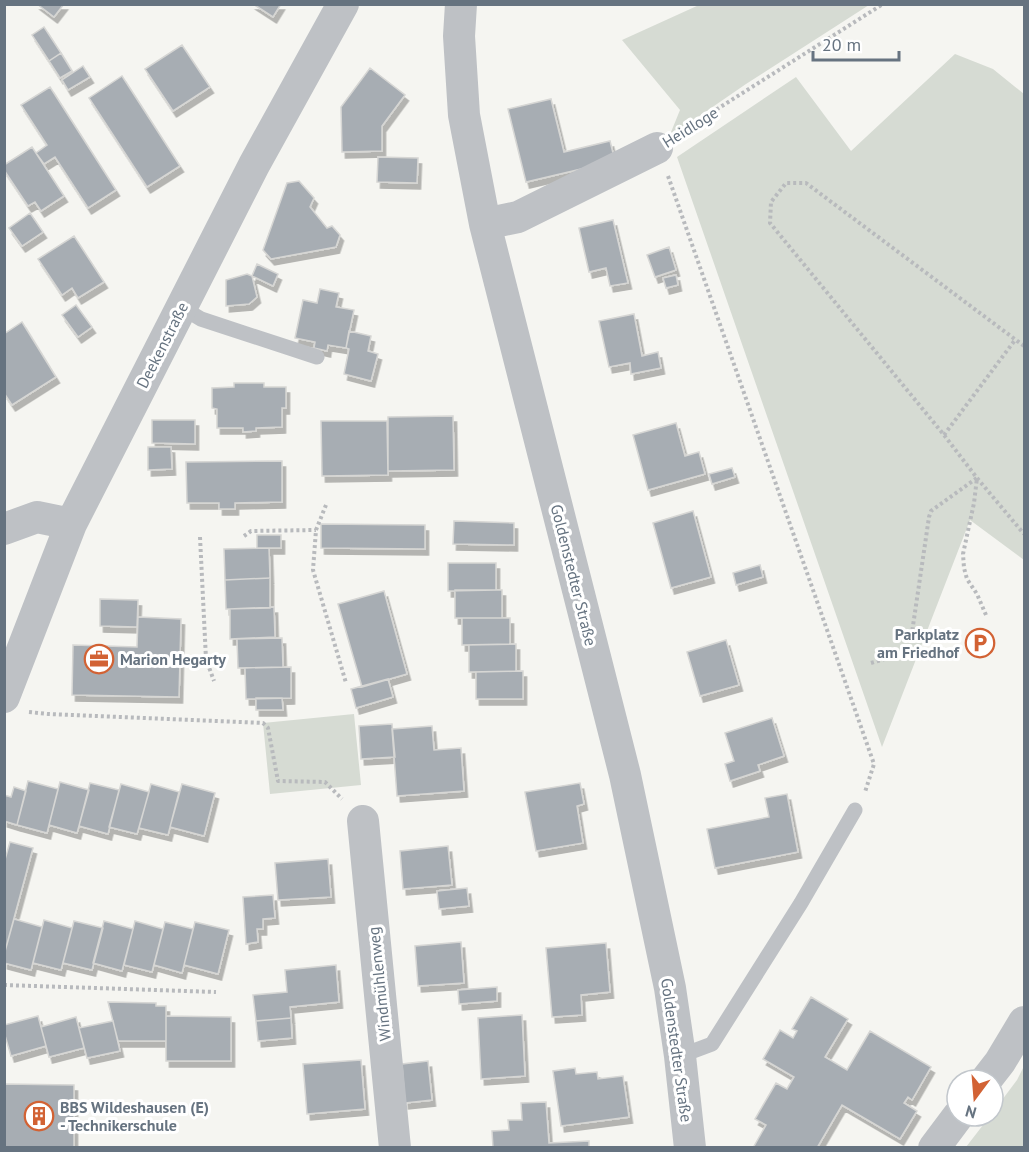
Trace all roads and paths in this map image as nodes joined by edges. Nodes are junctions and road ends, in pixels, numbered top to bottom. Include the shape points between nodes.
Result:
1 (343, 4) edge
2 (461, 4) edge
3 (883, 4) edge
4 (657, 147) junction
5 (485, 224) junction
6 (181, 307) junction
7 (1015, 340) junction
8 (1024, 346) edge
9 (317, 357) dead end
10 (944, 435) junction
11 (976, 478) junction
12 (326, 506) dead end
13 (71, 524) junction
14 (4, 529) edge
15 (316, 530) junction
16 (1024, 534) edge
17 (244, 536) dead end
18 (200, 537) dead end
19 (986, 615) dead end
20 (870, 663) dead end
21 (214, 681) dead end
22 (346, 683) dead end
23 (15, 704) edge
24 (855, 810) joint
25 (363, 821) joint
26 (4, 985) edge
27 (216, 992) dead end
28 (1024, 1022) edge
29 (680, 1056) junction
30 (995, 1068) edge
31 (949, 1128) edge
32 (395, 1148) edge
33 (690, 1148) edge
34 (934, 1148) edge

1 - 6 street, Deekenstraße
2 - 5 street, Goldenstedter Straße via 459,36 465,115
3 - 4 path, Heidloge
4 - 5 street, Heidloge via 518,217
4 - 24 path via 874,764
5 - 29 street, Goldenstedter Straße via 625,775 670,988
6 - 9 lane via 201,319
6 - 13 street, Deekenstraße
7 - 8 path
7 - 10 path
7 - 10 path via 806,183 786,183 771,202 770,223
10 - 11 path
11 - 16 path
11 - 19 path via 964,568
11 - 20 path via 928,517 910,646 905,653
12 - 15 path
13 - 14 street via 37,517
13 - 23 street, Deekenstraße
15 - 17 path via 251,531
15 - 22 path via 313,570
18 - 21 path via 206,659
23 - 25 path via 48,714 263,723 268,728 278,781 325,782
24 - 29 lane via 712,1044
25 - 32 street, Windmühlenweg
26 - 27 path
28 - 30 street
29 - 33 street, Goldenstedter Straße
31 - 34 street

